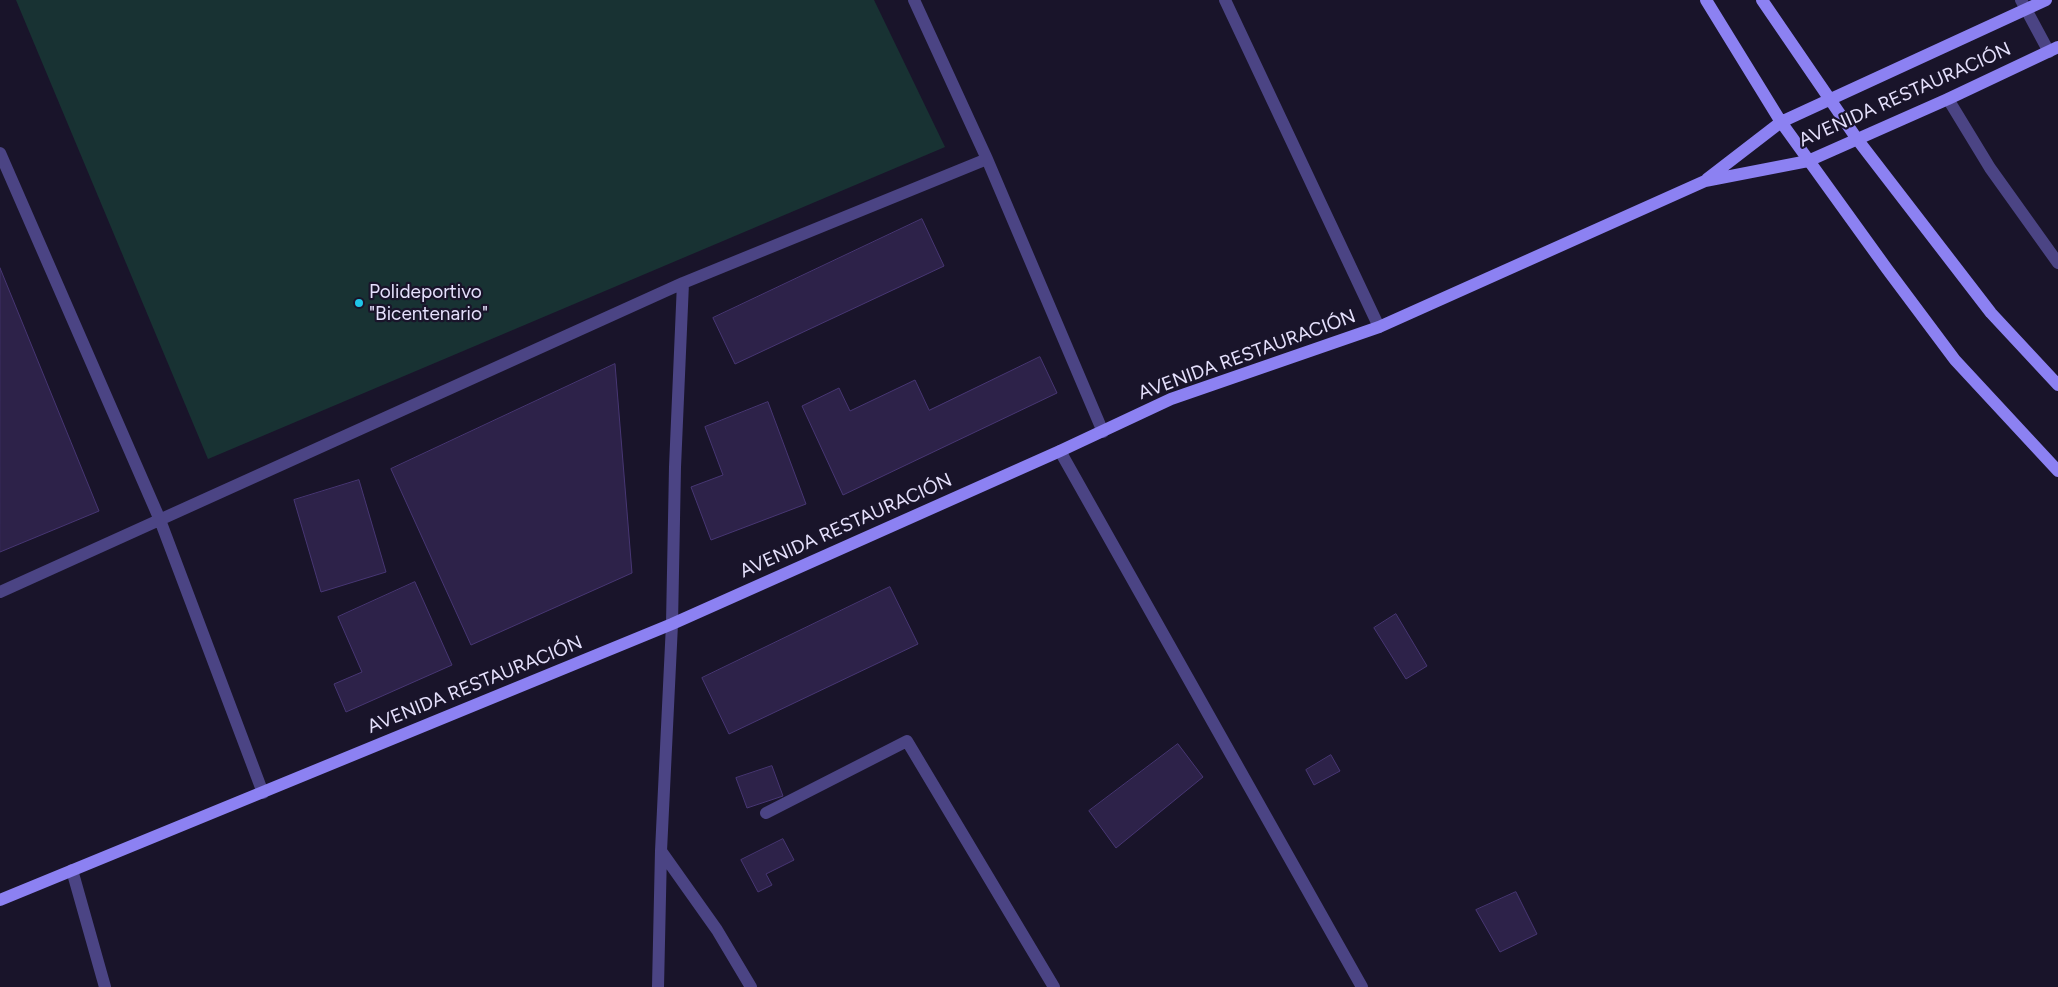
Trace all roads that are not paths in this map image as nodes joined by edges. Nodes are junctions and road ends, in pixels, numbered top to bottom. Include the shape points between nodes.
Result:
1 (914, 0) edge
2 (1225, 0) edge
3 (1706, 0) edge
4 (1762, 0) edge
5 (2046, 0) edge
6 (2023, 5) edge
7 (2053, 50) edge
8 (1948, 99) junction
9 (1830, 100) junction
10 (1781, 122) junction
11 (1857, 139) junction
12 (0, 153) edge
13 (987, 158) junction
14 (1808, 161) junction
15 (1705, 181) junction
16 (2058, 263) edge
17 (683, 283) junction
18 (1379, 327) junction
19 (2058, 385) edge
20 (1103, 432) junction
21 (1060, 451) junction
22 (2058, 471) edge
23 (160, 520) junction
24 (0, 592) edge
25 (672, 624) junction
26 (263, 793) junction
27 (766, 813) dead end
28 (661, 851) junction
29 (72, 870) junction
30 (0, 900) edge
31 (105, 987) edge
32 (658, 987) edge
33 (751, 987) edge
34 (1054, 987) edge
35 (1362, 987) edge

1 - 13 street
2 - 18 street
3 - 10 street
4 - 9 street
5 - 6 street, AVENIDA RESTAURACIÓN
6 - 7 street
6 - 9 street, AVENIDA RESTAURACIÓN
7 - 8 street, AVENIDA RESTAURACIÓN
8 - 11 street, AVENIDA RESTAURACIÓN
8 - 16 street via 1990,168
9 - 10 street, AVENIDA RESTAURACIÓN
9 - 11 street
10 - 14 street
10 - 15 street, AVENIDA RESTAURACIÓN
11 - 14 street, AVENIDA RESTAURACIÓN
11 - 19 street via 1991,313
12 - 23 street
13 - 17 street
13 - 20 street
14 - 15 street, AVENIDA RESTAURACIÓN
14 - 22 street via 1955,360
15 - 18 street, AVENIDA RESTAURACIÓN
17 - 23 street
17 - 25 street
18 - 20 street, AVENIDA RESTAURACIÓN via 1171,399
20 - 21 street, AVENIDA RESTAURACIÓN
21 - 25 street, AVENIDA RESTAURACIÓN
21 - 35 street
23 - 24 street
23 - 26 street
25 - 26 street, AVENIDA RESTAURACIÓN
25 - 28 street
26 - 29 street, AVENIDA RESTAURACIÓN
27 - 34 street via 908,741
28 - 32 street
28 - 33 street via 718,930
29 - 30 street, AVENIDA RESTAURACIÓN
29 - 31 street

